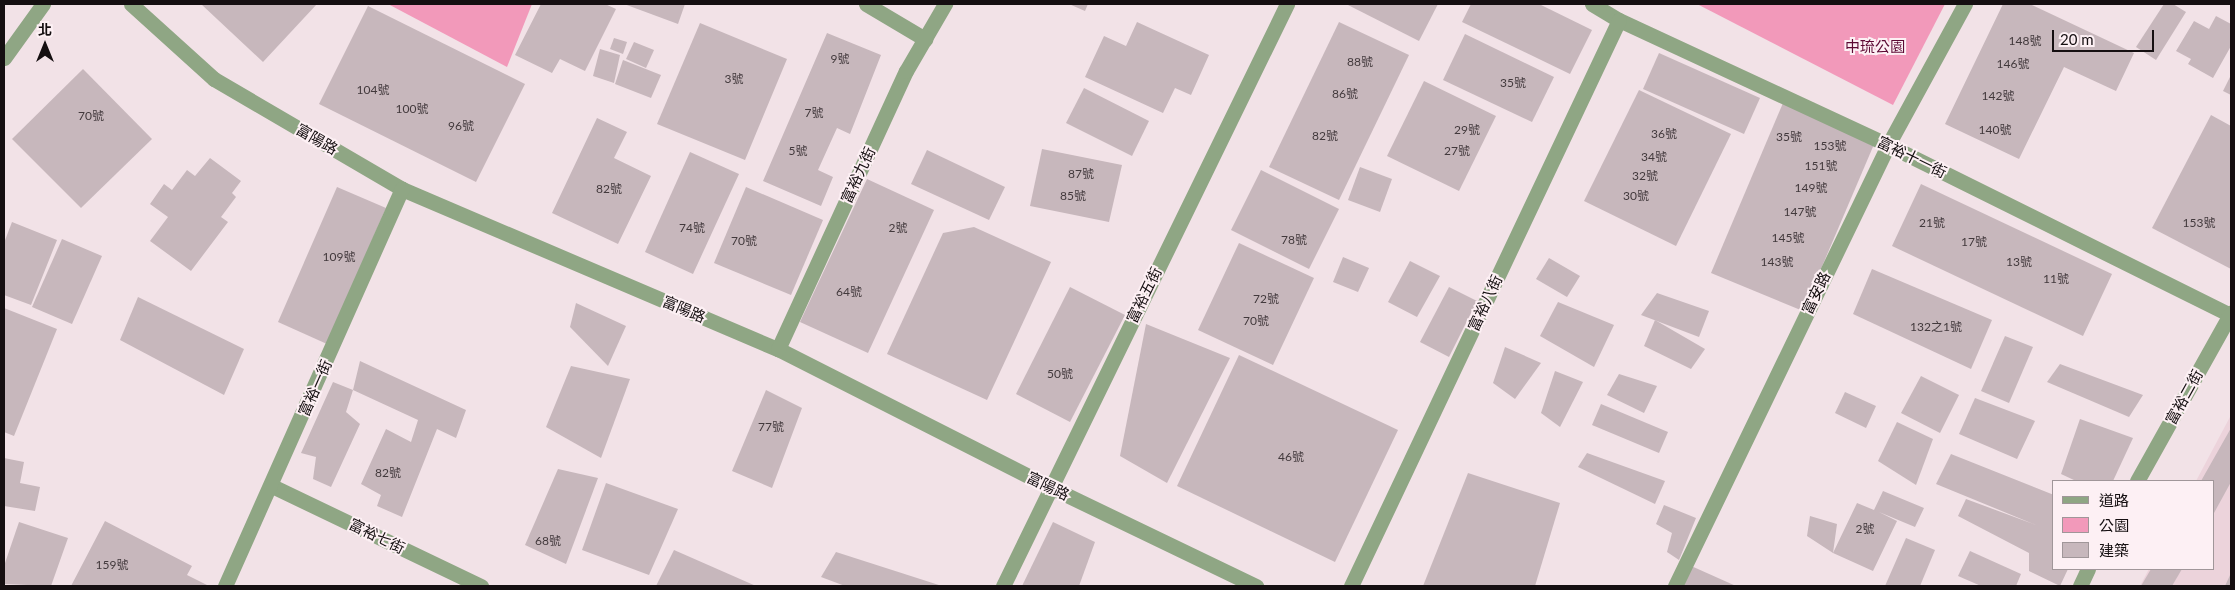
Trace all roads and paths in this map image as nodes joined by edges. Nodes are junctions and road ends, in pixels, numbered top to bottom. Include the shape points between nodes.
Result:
1 (43, 4) edge
2 (131, 4) edge
3 (866, 4) edge
4 (945, 4) edge
5 (1287, 4) edge
6 (1592, 4) edge
7 (1965, 4) edge
8 (1619, 20) junction
9 (925, 39) junction
10 (4, 58) edge
11 (1888, 144) junction
12 (402, 189) junction
13 (2231, 314) edge
14 (778, 349) junction
15 (2138, 480) edge
16 (272, 486) junction
17 (1050, 487) junction
18 (2088, 570) edge
19 (225, 586) edge
20 (482, 586) edge
21 (1003, 586) edge
22 (1256, 586) edge
23 (1351, 586) edge
24 (1675, 586) edge
25 (2080, 586) edge

1 - 10 street
2 - 12 street, 富陽路 via 214,79
3 - 9 street
4 - 9 street, 富裕九街
5 - 17 street, 富裕五街
6 - 8 street, 富裕十一街
7 - 11 street, 富安路
8 - 11 street, 富裕十一街
8 - 23 street, 富裕八街
9 - 14 street, 富裕九街 via 906,71
11 - 13 street, 富裕十一街
11 - 24 street, 富安路
12 - 14 street, 富陽路
12 - 16 street, 富裕一街
13 - 15 street, 富裕二街
14 - 17 street, 富陽路
16 - 19 street, 富裕一街
16 - 20 street, 富裕七街
17 - 21 street, 富裕五街
17 - 22 street, 富陽路
18 - 25 street

